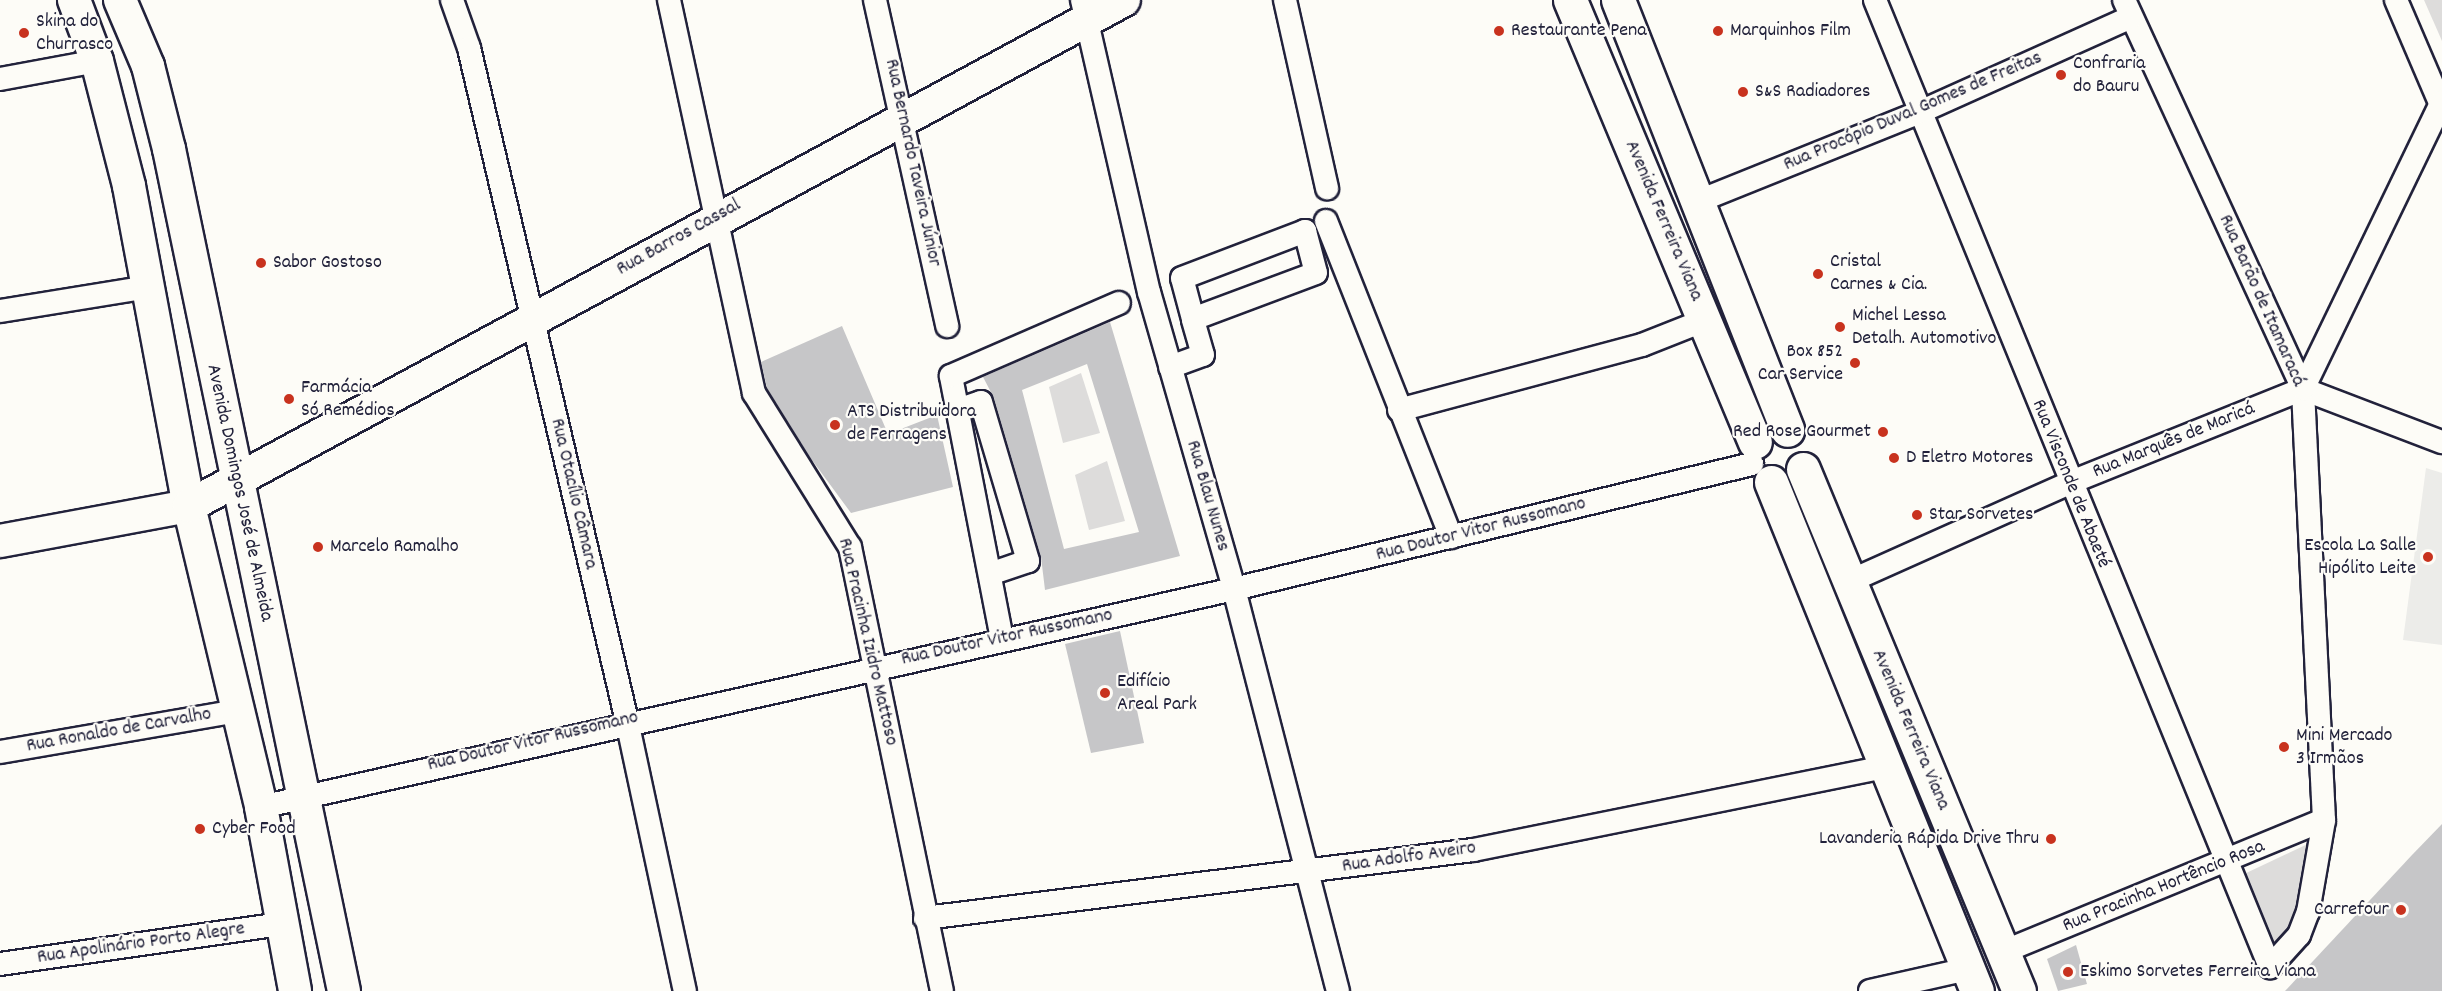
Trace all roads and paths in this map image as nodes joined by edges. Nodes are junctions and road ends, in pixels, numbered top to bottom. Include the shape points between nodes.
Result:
1 (74, 0) edge
2 (120, 0) edge
3 (453, 0) edge
4 (669, 0) edge
5 (875, 0) edge
6 (1124, 0) edge
7 (1285, 0) edge
8 (1570, 0) edge
9 (1618, 0) edge
10 (1875, 0) edge
11 (2396, 0) edge
12 (2128, 8) edge
13 (1084, 10) edge
14 (97, 61) junction
15 (0, 79) edge
16 (2441, 104) edge
17 (1920, 112) junction
18 (904, 117) junction
19 (1327, 188) dead end
20 (1694, 203) junction
21 (717, 217) junction
22 (1326, 221) dead end
23 (149, 287) junction
24 (1119, 303) dead end
25 (0, 311) edge
26 (531, 318) junction
27 (1193, 319) junction
28 (1705, 320) junction
29 (946, 326) dead end
30 (1170, 367) junction
31 (2302, 389) junction
32 (958, 410) junction
33 (1399, 410) junction
34 (1787, 430) junction
35 (2442, 441) edge
36 (1759, 463) junction
37 (1803, 469) junction
38 (235, 480) junction
39 (2069, 483) junction
40 (189, 506) junction
41 (1451, 537) junction
42 (0, 541) edge
43 (990, 574) junction
44 (1848, 582) junction
45 (1234, 589) junction
46 (1002, 639) junction
47 (875, 666) junction
48 (237, 711) junction
49 (627, 720) junction
50 (0, 752) edge
51 (1888, 766) junction
52 (304, 795) junction
53 (261, 807) junction
54 (2324, 820) junction
55 (2225, 865) junction
56 (1308, 872) junction
57 (925, 918) junction
58 (282, 924) junction
59 (2003, 952) junction
60 (0, 964) edge
61 (2270, 967) joint
62 (1972, 980) edge
63 (295, 991) edge
64 (344, 991) edge
65 (685, 991) edge
66 (942, 991) edge
67 (1338, 991) edge
68 (1870, 991) edge
69 (2019, 991) edge

1 - 14 main road
2 - 38 main road, Avenida Domingos José de Almeida via 148,66 169,149
3 - 26 street, Rua Otacílio Câmara via 469,48
4 - 21 street, Rua Pracinha Izidro Mattoso
5 - 18 street, Rua Bernardo Taveira Júnior
6 - 13 main road, Rua Barros Cassal
7 - 19 street
8 - 28 main road, Avenida Ferreira Viana
9 - 20 main road, Avenida Ferreira Viana
10 - 17 street, Rua Visconde de Abaeté
11 - 16 street
12 - 17 street, Rua Procópio Duval Gomes de Freitas
12 - 31 street, Rua Barão de Itamaracá
13 - 18 main road, Rua Barros Cassal
13 - 30 street, Rua Blau Nunes
14 - 15 street
14 - 23 main road
16 - 31 street
17 - 20 street, Rua Procópio Duval Gomes de Freitas
17 - 39 street, Rua Visconde de Abaeté
18 - 21 main road, Rua Barros Cassal
18 - 29 street, Rua Bernardo Taveira Júnior
20 - 34 main road, Avenida Ferreira Viana
21 - 26 main road, Rua Barros Cassal
21 - 47 street, Rua Pracinha Izidro Mattoso via 754,393 850,547
22 - 33 street
23 - 25 street
23 - 40 main road
24 - 32 street via 951,376
26 - 38 main road, Rua Barros Cassal
26 - 49 street, Rua Otacílio Câmara
27 - 27 street via 1182,278 1305,231 1316,273
27 - 30 street via 1203,355
28 - 33 street via 1642,345
28 - 36 main road, Avenida Ferreira Viana
30 - 45 street, Rua Blau Nunes
31 - 35 street
31 - 39 street, Rua Marquês de Maricá
31 - 54 street, Rua Barão de Itamaracá
32 - 43 street
32 - 43 street via 981,402 1028,561
33 - 41 street
34 - 36 main road via 1766,431
34 - 37 main road via 1804,446
36 - 37 main road via 1791,480
36 - 41 street, Rua Doutor Vitor Russomano
36 - 51 main road, Avenida Ferreira Viana
37 - 44 main road, Avenida Ferreira Viana
38 - 40 main road, Rua Barros Cassal
38 - 52 main road, Avenida Domingos José de Almeida
39 - 44 street, Rua Marquês de Maricá
39 - 55 street, Rua Visconde de Abaeté
40 - 42 main road, Rua Barros Cassal
40 - 48 main road
41 - 45 street, Rua Doutor Vitor Russomano
43 - 46 street
44 - 59 main road, Avenida Ferreira Viana
45 - 46 street, Rua Doutor Vitor Russomano
45 - 56 street, Rua Blau Nunes
46 - 47 street, Rua Doutor Vitor Russomano
47 - 49 street, Rua Doutor Vitor Russomano
47 - 57 street, Rua Pracinha Izidro Mattoso
48 - 50 street, Rua Ronaldo de Carvalho
48 - 53 main road
49 - 52 street, Rua Doutor Vitor Russomano
49 - 65 street, Rua Otacílio Câmara
51 - 56 street, Rua Adolfo Aveiro via 1473,850
51 - 62 main road, Avenida Ferreira Viana
52 - 53 street, Rua Doutor Vitor Russomano
52 - 64 main road, Avenida Domingos José de Almeida
53 - 58 main road
54 - 55 street, Rua Pracinha Hortêncio Rosa
54 - 61 street, Rua Barão de Itamaracá via 2308,912 2299,935
55 - 59 street, Rua Pracinha Hortêncio Rosa
55 - 61 street, Rua Visconde de Abaeté
56 - 57 street, Rua Adolfo Aveiro
56 - 67 street, Rua Blau Nunes
57 - 66 street, Rua Pracinha Izidro Mattoso
58 - 60 street, Rua Apolinário Porto Alegre
58 - 63 main road
59 - 69 main road, Avenida Ferreira Viana
62 - 68 street

